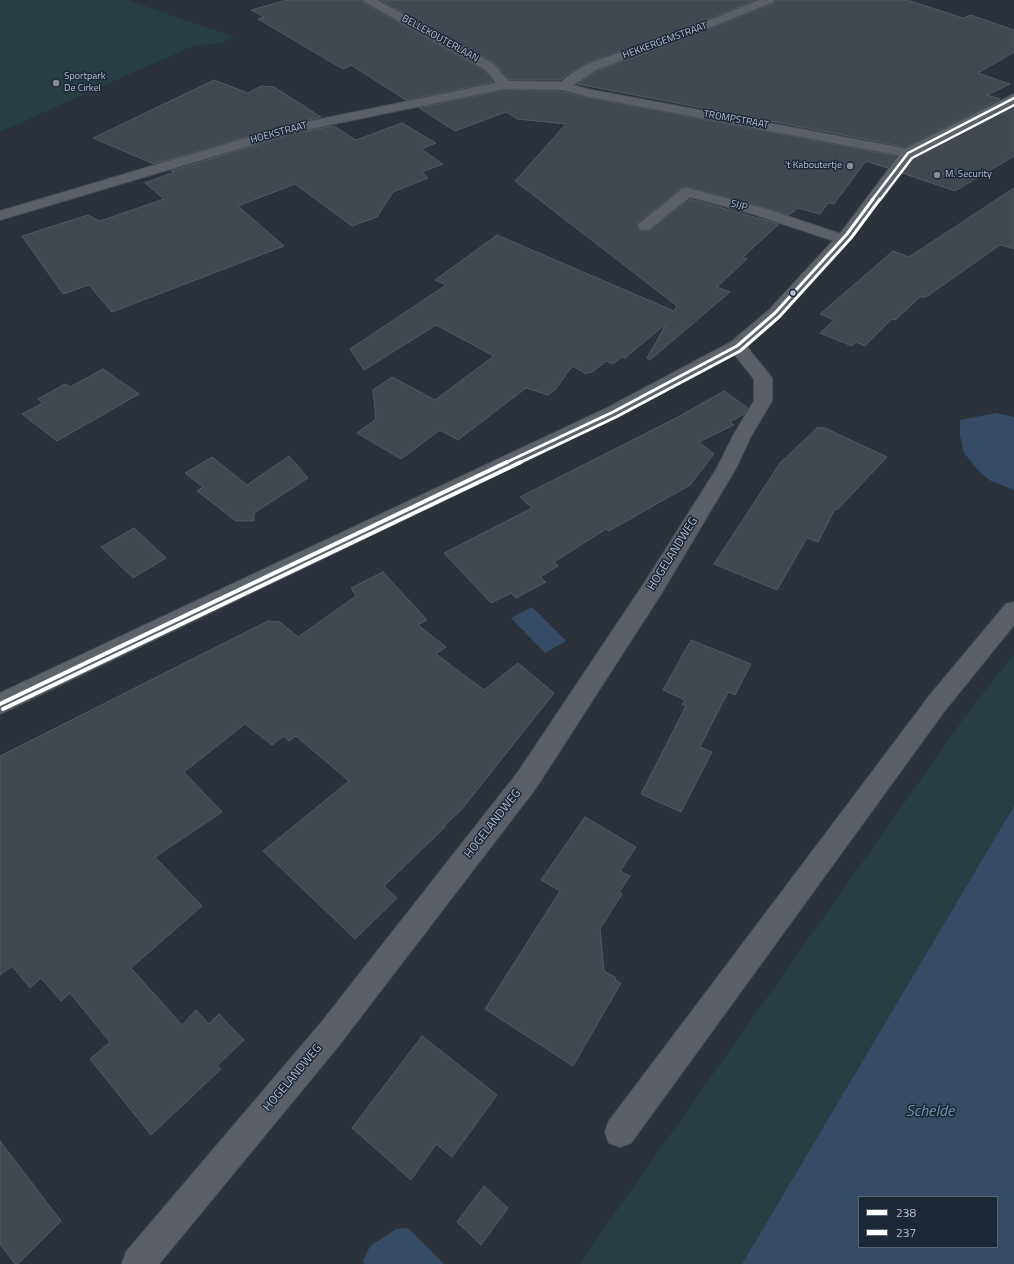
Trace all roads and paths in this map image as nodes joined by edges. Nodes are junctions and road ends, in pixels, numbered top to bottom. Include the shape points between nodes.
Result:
1 (369, 0) edge
2 (769, 0) edge
3 (504, 85) junction
4 (564, 86) junction
5 (1014, 98) edge
6 (908, 153) junction
7 (0, 216) edge
8 (645, 226) dead end
9 (842, 240) junction
10 (737, 346) junction
11 (1014, 610) edge
12 (0, 704) edge
13 (620, 1132) dead end
14 (138, 1264) edge

1 - 3 street, BELLEKOUTERLAAN via 490,67
2 - 4 street, HEKKERGEMSTRAAT via 592,66
3 - 4 street, HOEKSTRAAT
3 - 7 street, HOEKSTRAAT via 292,129
4 - 6 street, TROMPSTRAAT
5 - 6 main road
6 - 9 main road
8 - 9 street, SIJP via 688,192 758,211
9 - 10 main road via 775,313
10 - 12 main road via 614,412
10 - 14 street, HOGELANDWEG via 763,378 763,401 726,468 669,561 528,780 330,1034
11 - 13 street via 938,702

